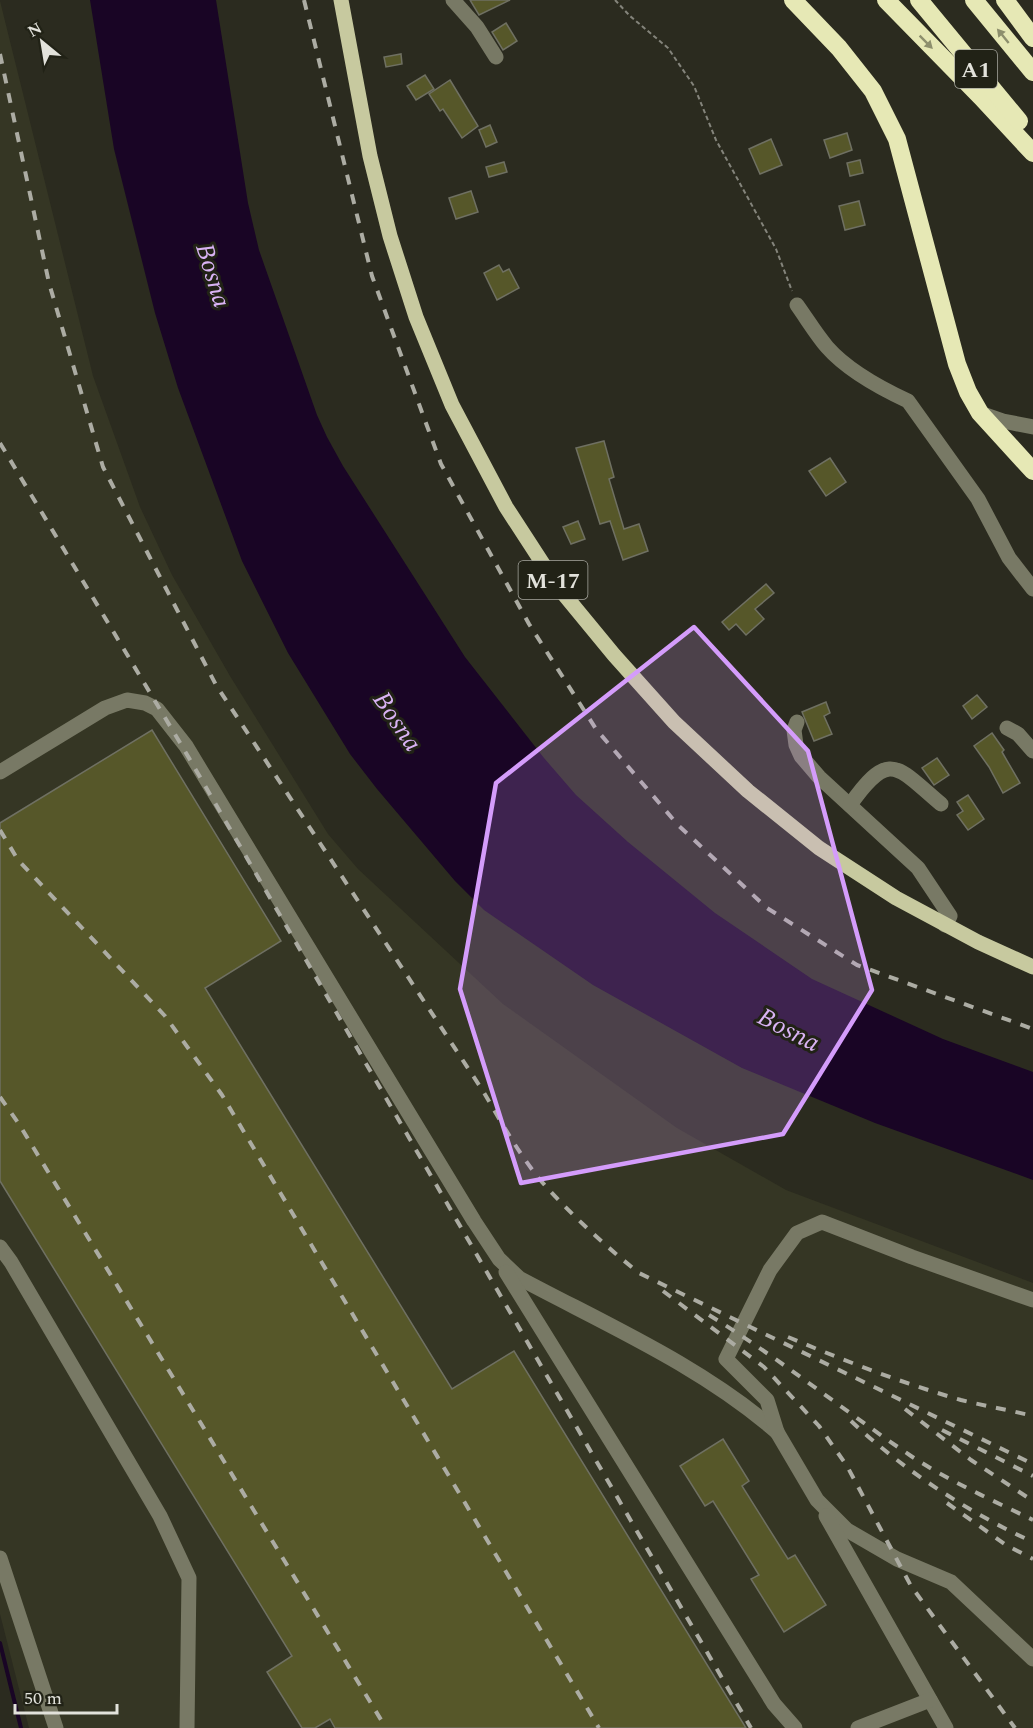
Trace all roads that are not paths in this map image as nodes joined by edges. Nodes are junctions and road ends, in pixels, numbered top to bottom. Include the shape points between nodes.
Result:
1 (453, 0) edge
2 (793, 0) edge
3 (886, 0) edge
4 (919, 0) edge
5 (974, 0) edge
6 (1005, 0) edge
7 (345, 1) edge
8 (1033, 38) edge
9 (496, 57) dead end
10 (1033, 72) edge
11 (1033, 138) edge
12 (1033, 153) edge
13 (797, 305) road end
14 (980, 413) junction
15 (1033, 427) edge
16 (1033, 471) edge
17 (1033, 589) edge
18 (797, 722) dead end
19 (1007, 728) dead end
20 (1033, 751) edge
21 (0, 772) edge
22 (941, 804) dead end
23 (850, 805) junction
24 (945, 925) junction
25 (1033, 967) edge
26 (0, 1247) edge
27 (499, 1259) junction
28 (1033, 1300) edge
29 (777, 1432) junction
30 (817, 1500) junction
31 (0, 1558) edge
32 (1033, 1659) edge
33 (930, 1700) junction
34 (56, 1728) edge
35 (187, 1728) edge
36 (795, 1728) edge
37 (858, 1728) edge
38 (946, 1728) edge

1 - 9 street
2 - 14 highway via 873,91 897,139 957,363
3 -> 12 highway
4 - 11 highway, A1
10 -> 5 highway, A1
6 - 8 highway
7 - 24 main road, M-17 via 370,156 390,236 416,317 452,405 506,507 558,587 674,722 748,791 819,848
13 - 17 street via 827,348 858,374 908,401 978,499 1009,558
14 - 15 street
14 - 16 highway
18 - 23 street via 794,730 801,756
19 - 20 street
21 - 27 street via 105,708 127,700 157,709 186,746
22 - 23 street via 900,770 891,768 873,776
23 - 24 street via 918,868 950,916
24 - 25 main road, M-17
26 - 35 street via 160,1516 189,1578
27 - 29 street via 519,1278 718,1386
27 - 36 street via 774,1704
28 - 29 street via 822,1222 797,1233 770,1270 726,1359 767,1400
29 - 30 street
30 - 32 street via 847,1530 897,1559 951,1582
30 - 33 street
31 - 34 street
33 - 37 street
33 - 38 street

